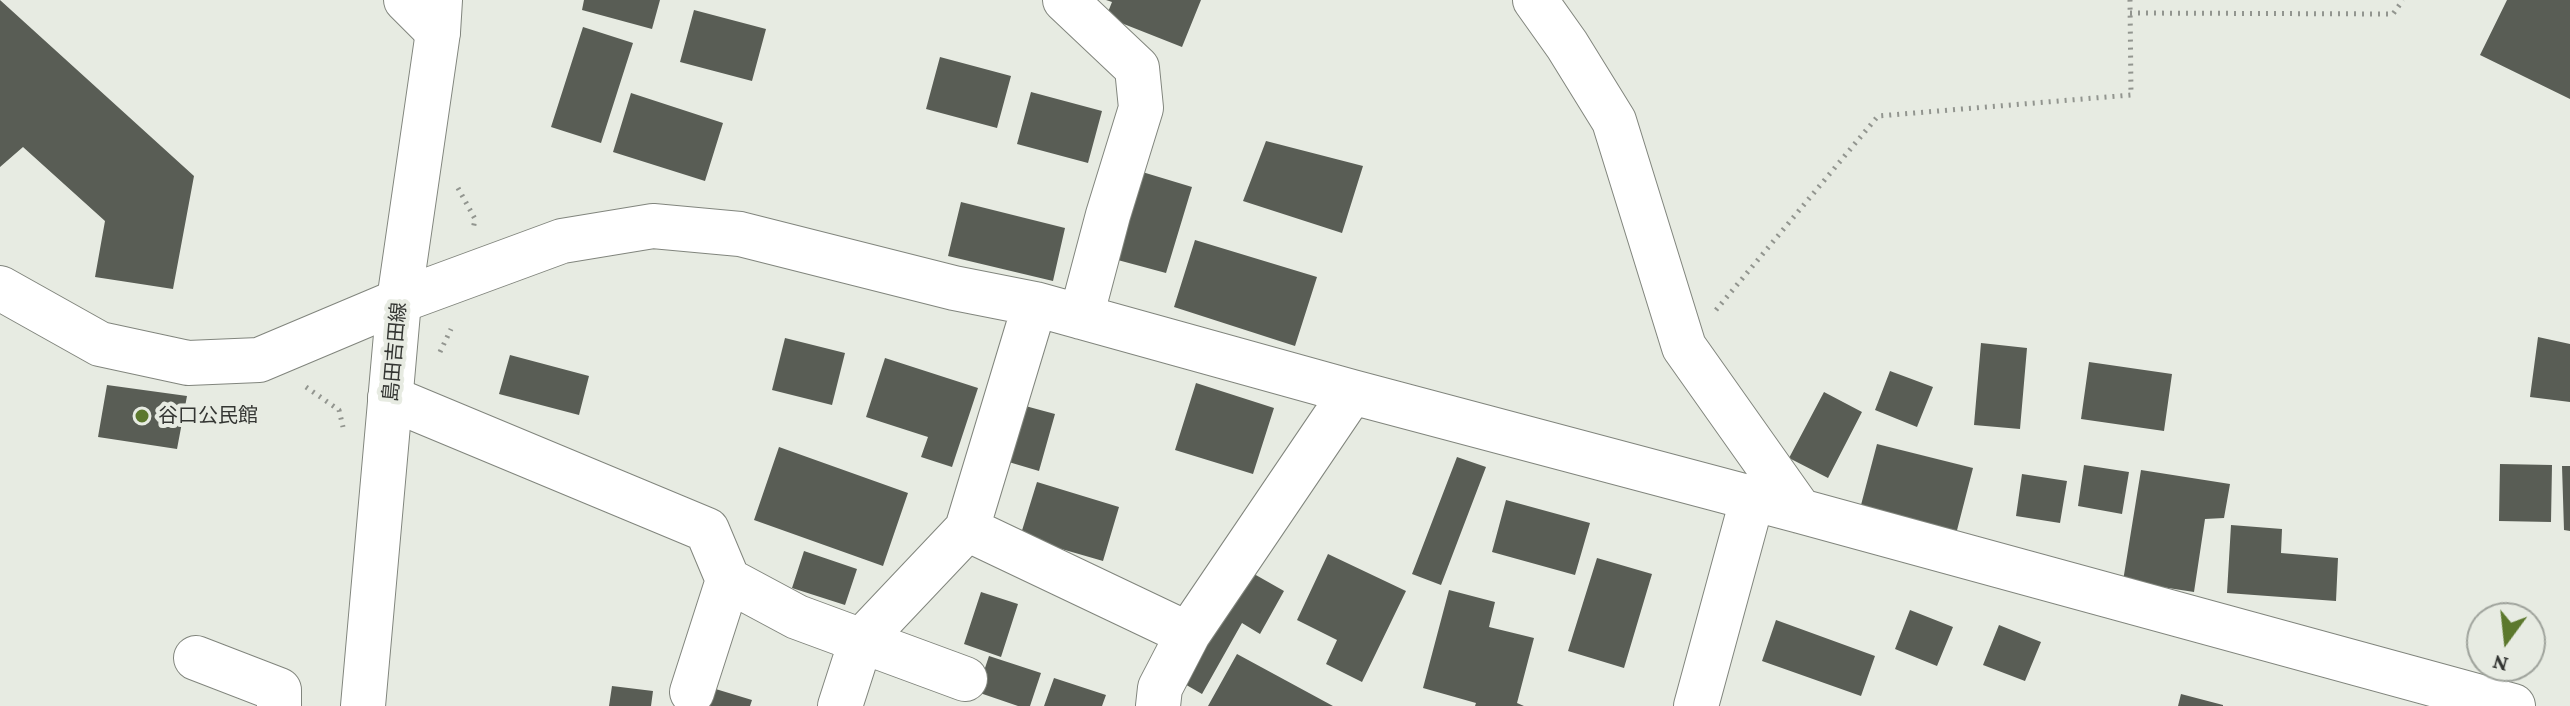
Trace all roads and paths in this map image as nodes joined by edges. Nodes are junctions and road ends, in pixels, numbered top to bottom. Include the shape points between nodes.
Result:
1 (406, 0) edge
2 (1065, 0) edge
3 (1535, 0) edge
4 (2130, 0) edge
5 (2403, 0) edge
6 (2130, 13) junction
7 (439, 16) edge
8 (0, 288) edge
9 (399, 301) junction
10 (1035, 304) junction
11 (1081, 317) junction
12 (1684, 347) junction
13 (1352, 392) junction
14 (390, 398) junction
15 (1752, 500) junction
16 (1800, 511) junction
17 (967, 529) junction
18 (728, 580) junction
19 (1188, 634) junction
20 (861, 641) junction
21 (196, 658) dead end
22 (965, 679) dead end
23 (692, 692) dead end
24 (279, 706) edge
25 (363, 706) edge
26 (840, 706) edge
27 (1158, 706) edge
28 (1696, 706) edge
29 (2513, 706) edge

1 - 7 street
2 - 11 street via 1137,68 1141,108
3 - 12 street via 1614,121
4 - 6 path
5 - 6 path via 2393,14
6 - 12 path via 2131,95 1878,116
7 - 9 street, 島田吉田線
8 - 9 street via 100,344 188,363 259,360
9 - 10 street via 562,241 653,226 740,234
9 - 14 street, 島田吉田線
10 - 11 street
10 - 17 street
11 - 13 street
12 - 16 street
13 - 15 street
13 - 19 street
14 - 18 street via 707,530
14 - 25 street, 島田吉田線
15 - 16 street
15 - 28 street
16 - 29 street
17 - 19 street
17 - 20 street
18 - 20 street via 797,617
18 - 23 street
19 - 27 street via 1160,688
20 - 22 street
20 - 26 street
21 - 24 street via 279,690

